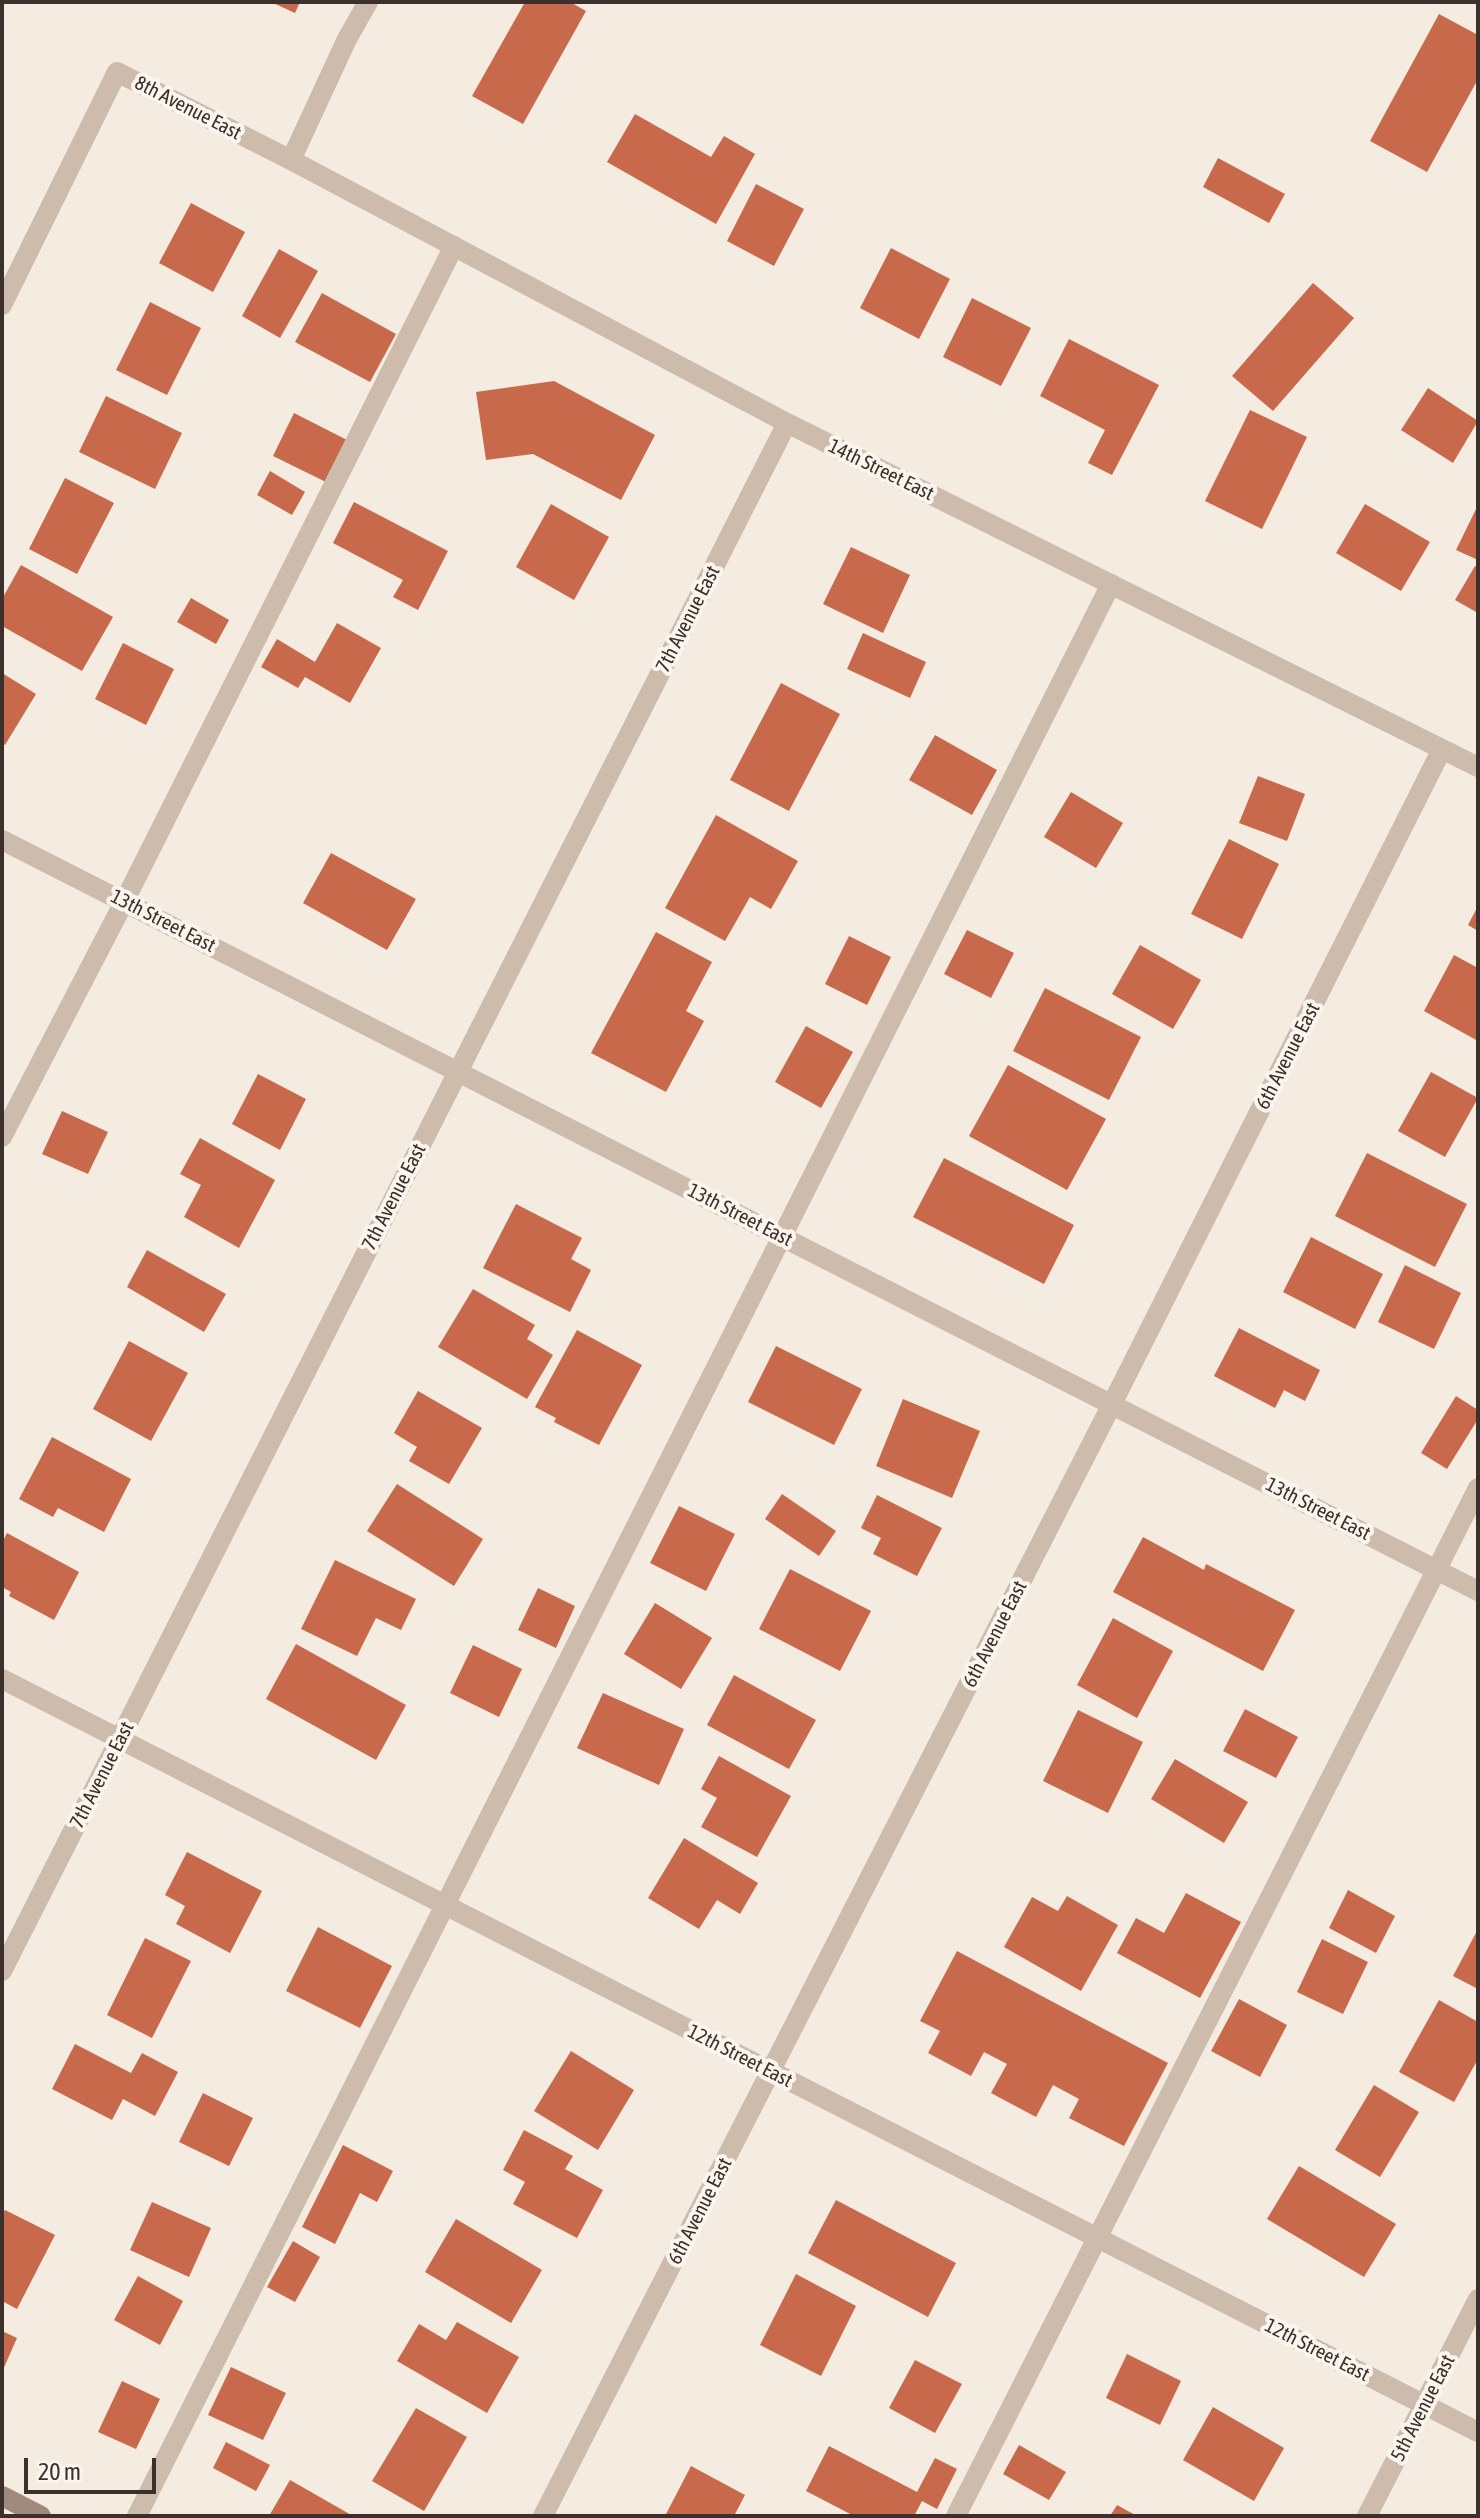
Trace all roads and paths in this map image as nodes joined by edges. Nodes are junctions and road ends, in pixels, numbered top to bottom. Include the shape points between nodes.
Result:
1 (368, 2) edge
2 (291, 160) junction
3 (454, 246) junction
4 (2, 305) edge
5 (787, 423) junction
6 (1111, 584) junction
7 (1442, 749) junction
8 (1478, 767) edge
9 (2, 840) edge
10 (124, 902) junction
11 (457, 1071) junction
12 (2, 1137) edge
13 (784, 1238) junction
14 (1112, 1404) junction
15 (1478, 1488) edge
16 (1435, 1570) junction
17 (1478, 1591) edge
18 (2, 1679) edge
19 (120, 1740) junction
20 (446, 1906) junction
21 (2, 1971) edge
22 (772, 2071) junction
23 (1096, 2237) junction
24 (1478, 2299) edge
25 (1424, 2404) junction
26 (1478, 2432) edge
27 (2, 2496) edge
28 (41, 2516) edge
29 (137, 2516) edge
30 (543, 2516) edge
31 (956, 2516) edge
32 (1367, 2516) edge

1 - 2 street
2 - 3 street, 14th Street East
2 - 4 street, 8th Avenue East via 117,72
3 - 5 street, 14th Street East
3 - 10 street
5 - 6 street, 14th Street East
5 - 11 street, 7th Avenue East
6 - 7 street, 14th Street East
6 - 13 street
7 - 8 street, 14th Street East
7 - 14 street, 6th Avenue East
9 - 10 street, 13th Street East
10 - 11 street, 13th Street East
10 - 12 street
11 - 13 street, 13th Street East
11 - 19 street, 7th Avenue East
13 - 14 street, 13th Street East
13 - 20 street
14 - 16 street, 13th Street East
14 - 22 street, 6th Avenue East
15 - 16 street
16 - 17 street, 13th Street East
16 - 23 street
18 - 19 street, 12th Street East
19 - 20 street, 12th Street East
19 - 21 street, 7th Avenue East
20 - 22 street, 12th Street East
20 - 29 street
22 - 23 street, 12th Street East
22 - 30 street, 6th Avenue East
23 - 25 street, 12th Street East
23 - 31 street
24 - 25 street, 5th Avenue East
25 - 26 street, 12th Street East
25 - 32 street, 5th Avenue East
27 - 28 street

